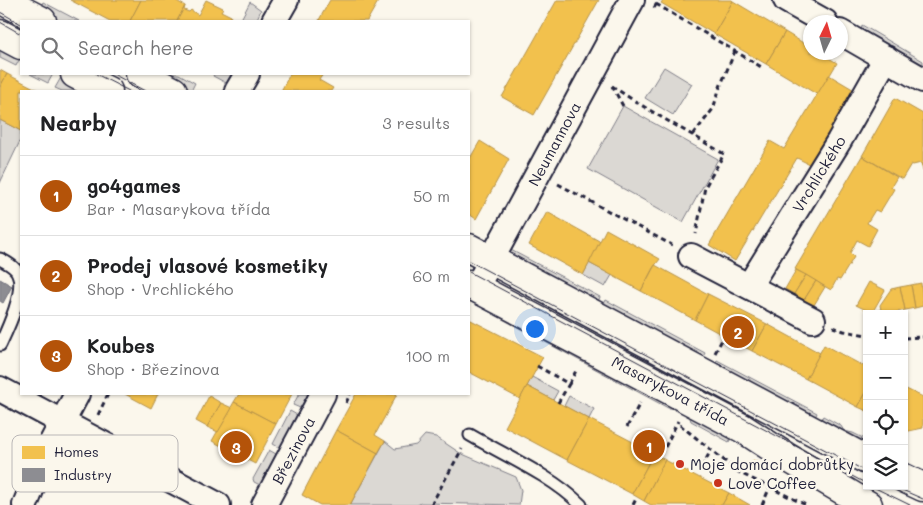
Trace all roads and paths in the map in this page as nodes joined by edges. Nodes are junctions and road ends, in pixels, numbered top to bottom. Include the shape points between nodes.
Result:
1 (2, 0) edge
2 (286, 0) edge
3 (632, 0) edge
4 (786, 0) edge
5 (656, 4) dead end
6 (813, 15) edge
7 (40, 20) edge
8 (275, 20) edge
9 (0, 34) edge
10 (848, 37) edge
11 (20, 44) edge
12 (735, 51) junction
13 (886, 58) junction
14 (763, 68) dead end
15 (77, 75) edge
16 (142, 75) edge
17 (246, 75) edge
18 (923, 80) edge
19 (106, 90) edge
20 (172, 90) edge
21 (239, 90) edge
22 (623, 106) dead end
23 (693, 135) junction
24 (558, 184) dead end
25 (480, 254) edge
26 (691, 256) junction
27 (0, 259) edge
28 (20, 280) edge
29 (472, 286) edge
30 (749, 286) junction
31 (20, 287) edge
32 (813, 320) joint
33 (863, 334) edge
34 (724, 336) dead end
35 (923, 337) edge
36 (908, 338) edge
37 (0, 345) edge
38 (715, 353) dead end
39 (538, 366) dead end
40 (577, 369) dead end
41 (569, 384) junction
42 (0, 389) edge
43 (76, 395) edge
44 (108, 395) edge
45 (322, 395) edge
46 (558, 403) dead end
47 (640, 403) dead end
48 (62, 422) junction
49 (102, 422) dead end
50 (627, 427) dead end
51 (55, 435) edge
52 (87, 435) edge
53 (470, 435) joint
54 (665, 447) dead end
55 (711, 450) junction
56 (863, 458) edge
57 (702, 467) dead end
58 (908, 480) edge
59 (178, 483) edge
60 (923, 486) edge
61 (770, 488) junction
62 (30, 492) edge
63 (637, 497) dead end
64 (215, 503) edge
65 (25, 505) edge
66 (264, 505) edge
67 (430, 505) edge
68 (582, 505) edge
69 (633, 505) edge
70 (762, 505) edge
71 (806, 505) edge
72 (868, 505) edge

1 - 7 street
2 - 8 street
3 - 25 street, Neumannova
4 - 6 street
5 - 12 path
9 - 11 street
10 - 13 street
12 - 14 path
12 - 23 path via 713,109
13 - 18 street
13 - 30 street, Vrchlického
15 - 19 street
16 - 20 street
17 - 21 street
22 - 23 path via 612,86
23 - 26 path via 724,154 705,187
24 - 26 path
25 - 29 street, Neumannova
25 - 56 street, Masarykova třída
26 - 30 street
27 - 28 lane via 13,266
29 - 72 street, Masarykova třída via 742,428
30 - 32 street
31 - 37 lane
32 - 33 path
34 - 38 path
35 - 36 path
39 - 41 path
40 - 41 path
41 - 46 path
42 - 48 street
43 - 48 street
44 - 49 path via 97,416
45 - 66 street, Březinova
47 - 50 path
48 - 51 street
48 - 52 street
53 - 67 path
53 - 68 lane via 552,482
54 - 55 path via 677,422
55 - 57 path
55 - 61 path via 740,473
58 - 60 street
59 - 64 street
61 - 70 path
61 - 71 path
62 - 65 street
63 - 69 path

